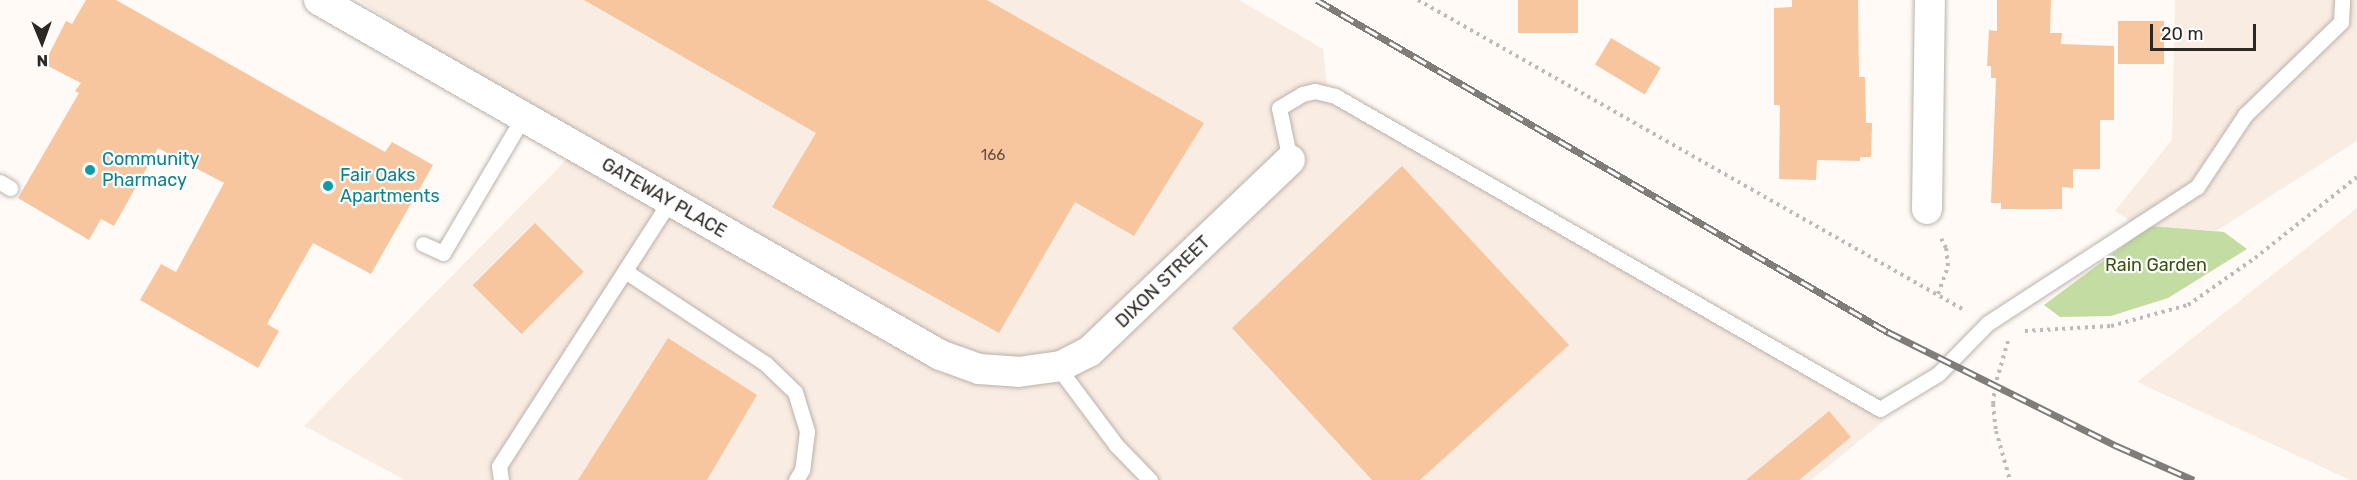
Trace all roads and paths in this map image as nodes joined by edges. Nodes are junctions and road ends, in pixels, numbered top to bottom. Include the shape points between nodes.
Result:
1 (319, 0) edge
2 (1418, 0) edge
3 (1930, 0) edge
4 (2342, 0) edge
5 (523, 117) junction
6 (1290, 160) joint
7 (2357, 177) edge
8 (670, 201) junction
9 (1927, 209) joint
10 (423, 244) dead end
11 (625, 271) junction
12 (1938, 294) junction
13 (1988, 323) junction
14 (2011, 332) junction
15 (1057, 366) junction
16 (1018, 372) joint
17 (501, 480) edge
18 (796, 480) edge
19 (1150, 480) edge
20 (2010, 480) edge

1 - 5 street, GATEWAY PLACE
2 - 12 path
3 - 9 street
4 - 13 lane via 2342,22 2245,115 2197,188
5 - 8 street, GATEWAY PLACE
5 - 10 lane via 443,254
6 - 13 lane via 1279,108 1315,91 1335,96 1880,409 1938,374
6 - 15 street, DIXON STREET via 1089,352
7 - 14 path via 2255,258 2188,304 2111,326
8 - 11 lane
8 - 16 street, GATEWAY PLACE via 940,355 979,369
9 - 12 path via 1947,248 1948,266
11 - 17 lane via 499,466
11 - 18 lane via 765,364 795,392 807,431 802,470
12 - 13 path
13 - 14 path
14 - 20 path via 1993,404
15 - 16 street, DIXON STREET
15 - 19 lane via 1116,446

